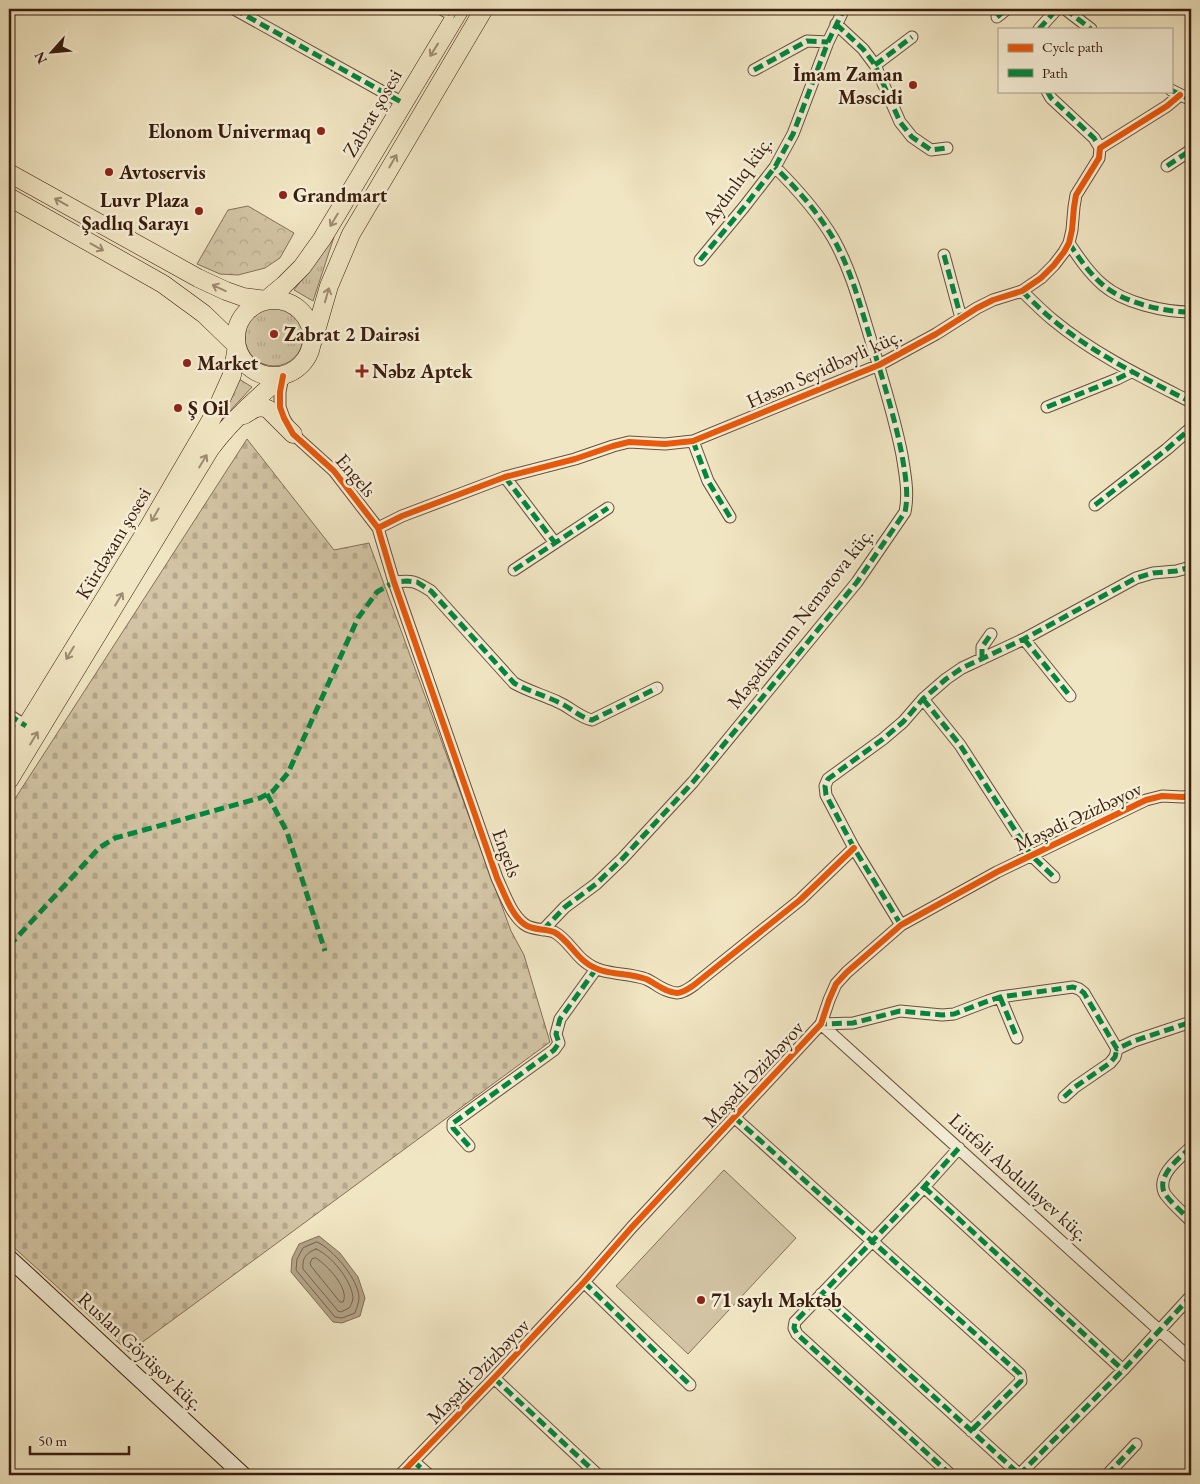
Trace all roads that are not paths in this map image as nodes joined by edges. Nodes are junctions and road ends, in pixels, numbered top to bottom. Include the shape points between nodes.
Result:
1 (234, 9) edge
2 (484, 9) edge
3 (844, 9) edge
4 (1007, 9) edge
5 (1057, 9) edge
6 (1066, 9) edge
7 (452, 11) edge
8 (997, 18) dead end
9 (836, 24) junction
10 (1040, 28) edge
11 (1090, 28) edge
12 (912, 37) dead end
13 (828, 42) junction
14 (876, 65) junction
15 (754, 70) dead end
16 (1048, 92) edge
17 (1176, 92) edge
18 (1191, 100) edge
19 (403, 103) junction
20 (947, 148) dead end
21 (1100, 148) junction
22 (1191, 150) edge
23 (1166, 166) dead end
24 (775, 167) junction
25 (9, 173) edge
26 (9, 197) edge
27 (1069, 243) junction
28 (944, 255) dead end
29 (700, 260) dead end
30 (1022, 291) junction
31 (266, 300) junction
32 (1191, 312) edge
33 (961, 318) junction
34 (313, 341) junction
35 (237, 346) junction
36 (879, 365) junction
37 (1131, 372) junction
38 (283, 376) junction
39 (1191, 402) edge
40 (1047, 407) dead end
41 (232, 421) junction
42 (1191, 428) edge
43 (293, 434) junction
44 (693, 441) junction
45 (505, 477) junction
46 (1095, 505) dead end
47 (608, 508) dead end
48 (730, 517) dead end
49 (378, 528) junction
50 (556, 543) junction
51 (1191, 567) edge
52 (514, 570) dead end
53 (394, 582) junction
54 (991, 634) dead end
55 (1024, 640) junction
56 (982, 659) junction
57 (658, 688) dead end
58 (1070, 696) dead end
59 (923, 699) junction
60 (9, 715) edge
61 (26, 726) junction
62 (9, 754) edge
63 (9, 780) edge
64 (1191, 795) edge
65 (854, 848) junction
66 (1031, 856) junction
67 (1054, 877) dead end
68 (901, 925) junction
69 (543, 930) junction
70 (596, 969) junction
71 (1000, 997) junction
72 (1191, 1022) edge
73 (821, 1024) junction
74 (1017, 1038) dead end
75 (1117, 1049) junction
76 (1064, 1097) dead end
77 (734, 1117) junction
78 (469, 1146) dead end
79 (1191, 1147) edge
80 (959, 1148) junction
81 (924, 1187) junction
82 (1191, 1221) edge
83 (871, 1242) junction
84 (9, 1258) edge
85 (584, 1282) junction
86 (821, 1294) junction
87 (1191, 1296) edge
88 (1161, 1330) junction
89 (1191, 1359) edge
90 (1123, 1370) junction
91 (494, 1378) junction
92 (690, 1385) dead end
93 (971, 1431) junction
94 (1136, 1444) dead end
95 (414, 1461) junction
96 (243, 1475) edge
97 (400, 1475) edge
98 (429, 1475) edge
99 (598, 1475) edge
100 (952, 1475) edge
101 (1019, 1475) edge
102 (1107, 1475) edge

1 - 19 street
34 -> 2 main road via 329,286 351,234
3 - 9 street, Aydınlıq küç.
4 - 8 street
5 - 10 street
6 - 11 street
7 -> 19 main road, Zabrat şosesi
9 - 13 street, Aydınlıq küç.
9 - 14 street
12 - 14 street
13 - 15 street via 806,41
13 - 24 street, Aydınlıq küç. via 793,134
14 - 20 street via 900,122 912,137 930,150
16 - 21 street
17 - 18 street
17 - 21 street via 1167,106
19 -> 31 main road, Zabrat şosesi via 322,239 302,267
21 - 27 street, Həsən Seyidbəyli küç. via 1099,158 1076,195
22 - 23 street
24 - 29 street, Aydınlıq küç.
24 - 36 street, Məşədixanım Nemətova küç. via 804,196 832,237 853,280
31 -> 25 main road via 243,297 198,278
26 -> 35 main road via 163,284 204,314
27 - 30 street, Həsən Seyidbəyli küç. via 1054,265
27 - 32 street via 1089,271 1118,294 1139,303
28 - 33 street
30 - 33 street, Həsən Seyidbəyli küç. via 993,300
30 - 37 street via 1052,320
31 - 34 main road via 290,302 300,309 308,318
31 - 35 main road via 245,312 237,328
33 - 36 street, Həsən Seyidbəyli küç.
34 - 38 main road via 304,364
35 - 38 main road via 249,367 259,373
35 -> 61 main road, Kürdəxanı şosesi via 232,375 215,413
36 - 44 street, Həsən Seyidbəyli küç.
36 - 69 street, Məşədixanım Nemətova küç. via 903,462 908,498 905,512 857,582 693,782 622,859
37 - 39 street
37 - 40 street
38 - 41 main road
38 - 43 street via 280,407
41 - 43 main road via 262,407
63 -> 41 main road via 210,449
42 - 46 street
43 - 49 street, Engels via 334,471
44 - 45 street, Həsən Seyidbəyli küç. via 665,444 629,442
44 - 48 street via 708,481
45 - 49 street, Həsən Seyidbəyli küç.
45 - 50 street
47 - 50 street
49 - 53 street, Engels
50 - 52 street
51 - 55 street via 1136,578
53 - 57 street via 417,582 431,591 514,683 560,702 586,719 592,720
53 - 69 street, Engels via 497,878 524,924
54 - 56 street via 982,647
55 - 56 street
55 - 58 street
56 - 59 street via 962,668
59 - 65 street via 883,739 828,779 826,795
59 - 66 street via 960,745
60 - 61 street
61 - 62 main road, Kürdəxanı şosesi
64 - 66 street, Məşədi Əzizbəyov via 1146,800
65 - 68 street
65 - 70 street, Engels via 800,900 685,991 667,992 645,979
66 - 67 street
66 - 68 street, Məşədi Əzizbəyov
68 - 73 street, Məşədi Əzizbəyov via 836,984
69 - 70 street, Engels via 562,938
70 - 78 street via 560,1019 556,1034 559,1044 554,1050 453,1123 453,1128
71 - 73 street via 954,1014 900,1011 853,1023
71 - 74 street
71 - 75 street via 1073,987 1079,989
72 - 75 street
73 - 77 street, Məşədi Əzizbəyov
73 - 80 street, Lütfəli Abdullayev küç.
75 - 76 street via 1110,1063
77 - 83 street
77 - 85 street, Məşədi Əzizbəyov
79 - 82 street via 1168,1170 1162,1182 1164,1193
80 - 81 street
80 - 88 street, Lütfəli Abdullayev küç.
81 - 83 street
81 - 90 street
83 - 86 street
83 - 93 street via 1020,1374 1021,1380
84 - 96 street, Ruslan Göyüşov küç.
85 - 91 street, Məşədi Əzizbəyov
85 - 92 street
86 - 93 street
86 - 100 street via 795,1322 797,1334
87 - 88 street
88 - 89 street, Lütfəli Abdullayev küç.
88 - 90 street
90 - 101 street
91 - 95 street, Məşədi Əzizbəyov
91 - 99 street
93 - 101 street
94 - 102 street
95 - 97 street, Məşədi Əzizbəyov
95 - 98 street

